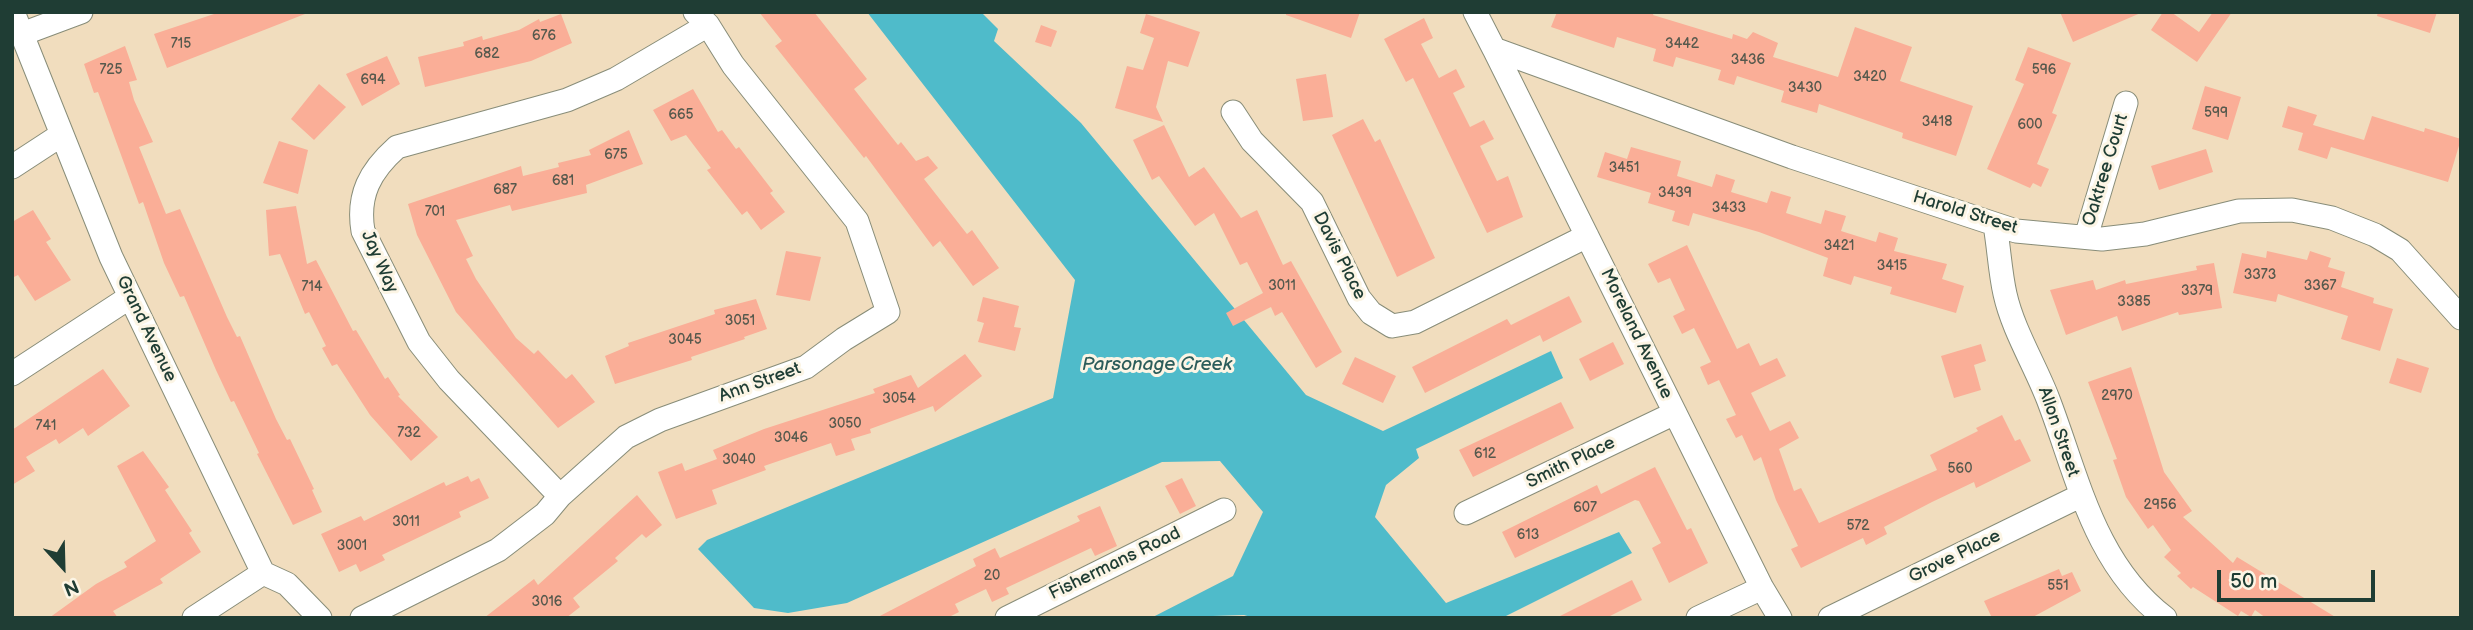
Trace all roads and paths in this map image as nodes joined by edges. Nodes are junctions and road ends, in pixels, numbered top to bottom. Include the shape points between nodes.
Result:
1 (13, 12) edge
2 (81, 12) edge
3 (1475, 12) edge
4 (701, 19) edge
5 (22, 34) junction
6 (1494, 49) junction
7 (2126, 103) dead end
8 (1233, 112) dead end
9 (61, 135) junction
10 (12, 167) edge
11 (1995, 225) junction
12 (1587, 236) junction
13 (2086, 237) junction
14 (130, 297) junction
15 (2461, 318) edge
16 (12, 374) edge
17 (1675, 413) junction
18 (560, 496) junction
19 (2080, 496) junction
20 (1224, 510) dead end
21 (1466, 513) dead end
22 (264, 573) junction
23 (1762, 588) junction
24 (194, 618) edge
25 (320, 618) edge
26 (362, 618) edge
27 (1006, 618) edge
28 (1698, 618) edge
29 (1780, 618) edge
30 (1830, 618) edge
31 (2165, 618) edge

1 - 5 street, Grand Avenue
2 - 5 street
3 - 6 street
4 - 18 street, Ann Street via 857,222 888,312 806,367 660,420 626,437
4 - 18 street, Jay Way via 617,79 567,100 397,147 365,187 360,212 363,231 419,342 449,380
5 - 9 street, Grand Avenue
6 - 11 street, Harold Street
6 - 12 street, Moreland Avenue
7 - 13 street, Oaktree Court
8 - 12 street, Davis Place via 1252,141 1312,202 1359,298 1371,313 1392,326 1415,321
9 - 10 street
9 - 14 street, Grand Avenue
11 - 13 street, Harold Street
11 - 19 street, Allon Street via 2006,296 2049,400
12 - 17 street, Moreland Avenue
13 - 15 street, Harold Street via 2145,234 2239,211 2292,210 2332,218 2400,250
14 - 16 street
14 - 22 street, Grand Avenue
17 - 21 street, Smith Place
17 - 23 street, Moreland Avenue
18 - 26 street, Ann Street via 545,514 498,550
19 - 30 street, Grove Place
19 - 31 street, Allon Street via 2102,543 2130,585
20 - 27 street, Fishermans Road
22 - 24 street
22 - 25 street via 286,584
23 - 28 street
23 - 29 street, Moreland Avenue

